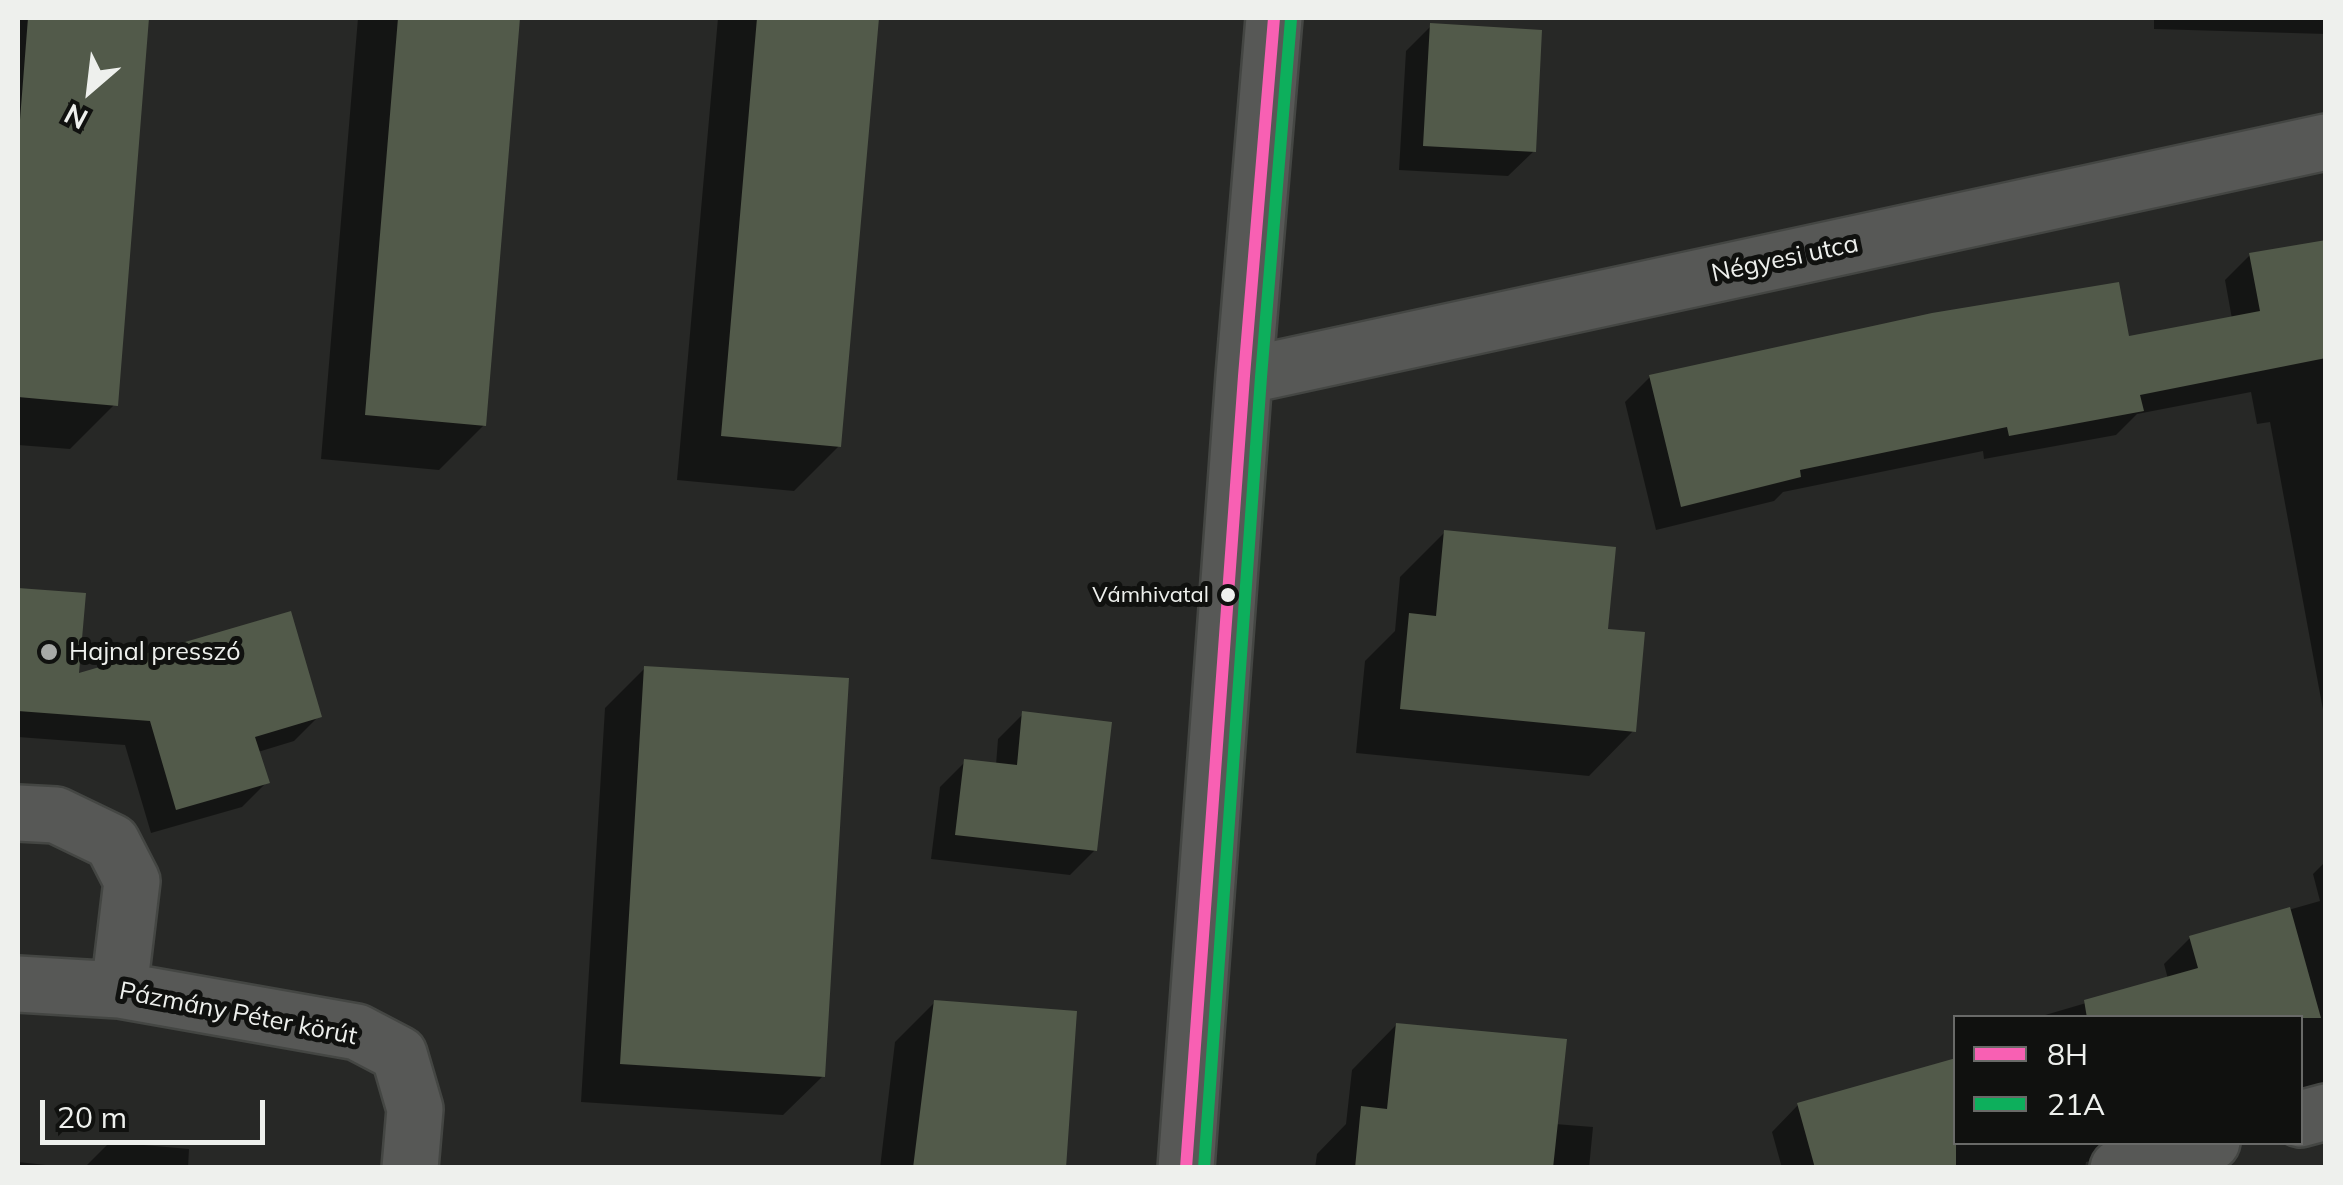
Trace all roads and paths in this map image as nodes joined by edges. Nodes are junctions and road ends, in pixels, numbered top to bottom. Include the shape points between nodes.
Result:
1 (1274, 18) edge
2 (2326, 142) edge
3 (1244, 376) junction
4 (18, 812) edge
5 (18, 984) edge
6 (119, 990) junction
7 (2201, 1145) edge
8 (410, 1168) edge
9 (1186, 1168) edge
10 (2118, 1168) edge

1 - 3 street
2 - 3 street, Négyesi utca
3 - 9 street
4 - 6 street via 56,815 112,842 132,881
5 - 6 street, Pázmány Péter körút
6 - 8 street, Pázmány Péter körút via 356,1032 400,1054 415,1109
7 - 10 street

